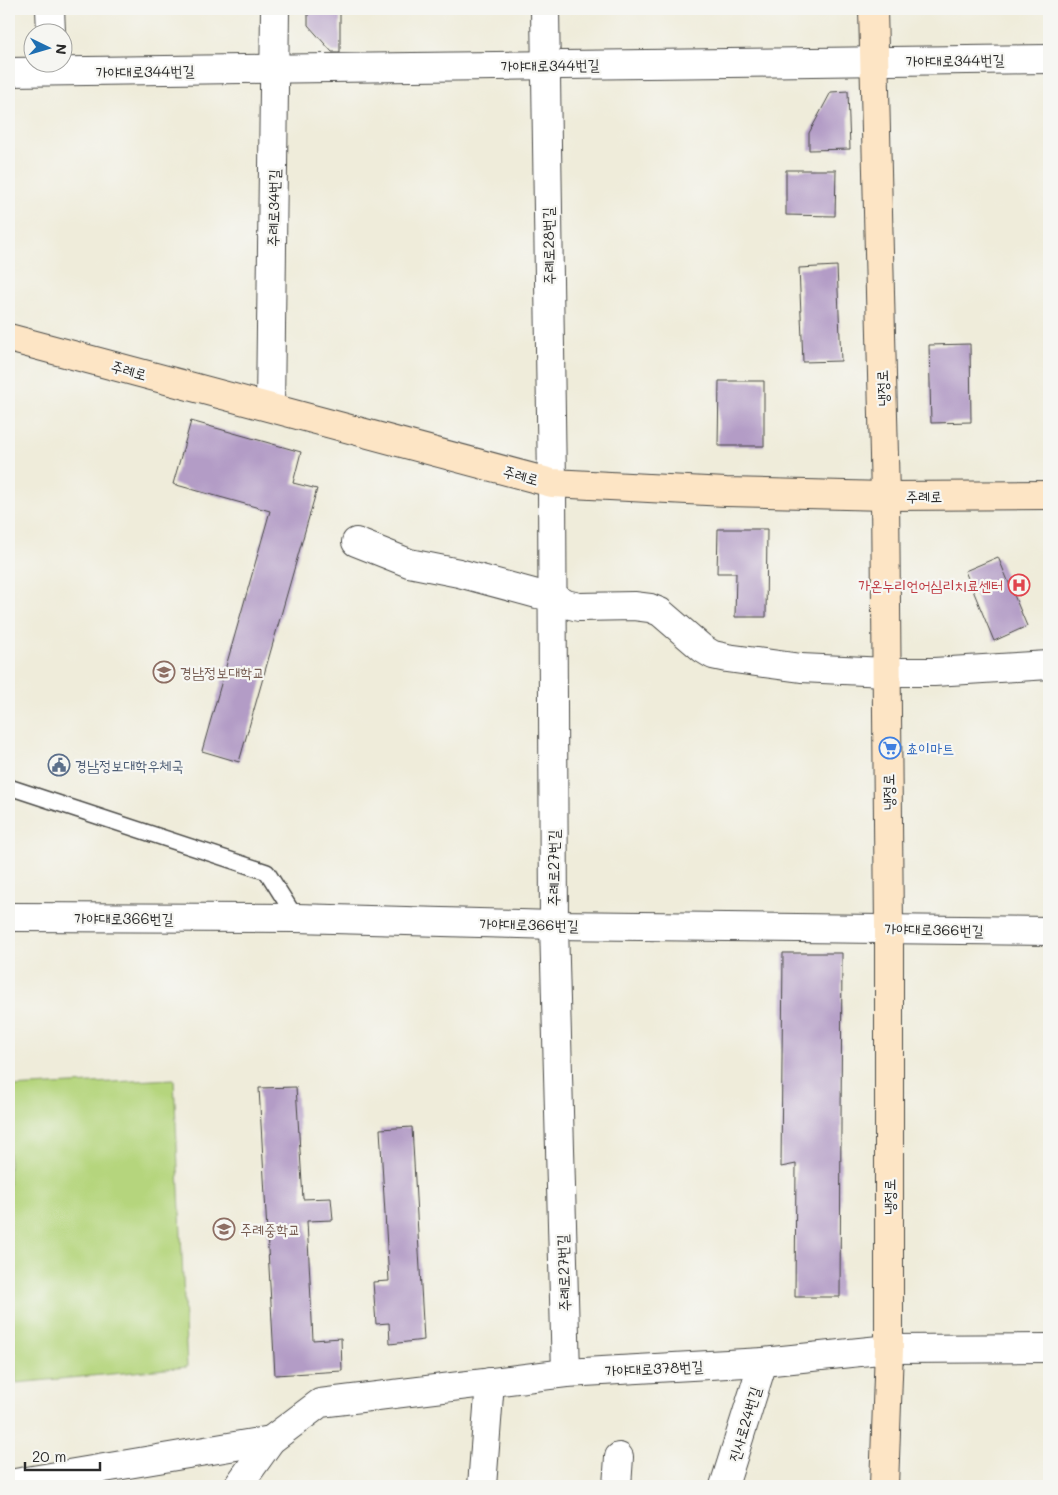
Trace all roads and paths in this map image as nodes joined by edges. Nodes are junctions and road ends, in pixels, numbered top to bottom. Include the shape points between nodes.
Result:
1 (50, 9) edge
2 (275, 9) edge
3 (545, 9) edge
4 (873, 9) edge
5 (50, 22) edge
6 (1049, 59) edge
7 (873, 62) junction
8 (546, 65) junction
9 (72, 67) edge
10 (275, 69) junction
11 (22, 70) edge
12 (9, 72) edge
13 (9, 338) edge
14 (270, 407) junction
15 (552, 483) junction
16 (1049, 495) edge
17 (885, 496) junction
18 (356, 542) dead end
19 (552, 596) junction
20 (1049, 665) edge
21 (886, 672) junction
22 (9, 787) edge
23 (9, 917) edge
24 (296, 918) junction
25 (554, 925) junction
26 (889, 929) junction
27 (1049, 931) edge
28 (1049, 1348) edge
29 (889, 1349) junction
30 (763, 1362) junction
31 (566, 1373) junction
32 (490, 1382) junction
33 (271, 1440) junction
34 (619, 1457) dead end
35 (9, 1484) edge
36 (238, 1486) edge
37 (482, 1486) edge
38 (617, 1486) edge
39 (724, 1486) edge
40 (884, 1486) edge

1 - 5 street
2 - 10 street, 주례로34번길
3 - 8 street, 주례로28번길
4 - 7 main road, 냉정로
6 - 7 street, 가야대로344번길
7 - 8 street, 가야대로344번길
7 - 17 main road, 냉정로
8 - 10 street, 가야대로344번길
8 - 15 street, 주례로28번길
9 - 10 street, 가야대로344번길
10 - 14 street, 주례로34번길
11 - 12 street, 가야대로344번길
13 - 14 main road, 주례로
14 - 15 main road, 주례로
15 - 17 main road, 주례로
15 - 19 street, 주례로27번길
16 - 17 main road, 주례로
17 - 21 main road, 냉정로
18 - 19 street via 409,563
19 - 21 street via 579,607 650,608 660,612 713,655 801,668
19 - 25 street, 주례로27번길
20 - 21 street
21 - 26 main road, 냉정로
22 - 24 lane via 266,872
23 - 24 street, 가야대로366번길
24 - 25 street, 가야대로366번길
25 - 26 street, 가야대로366번길
25 - 31 street, 주례로27번길
26 - 27 street, 가야대로366번길
26 - 29 main road, 냉정로
28 - 29 street, 가야대로378번길
29 - 30 street, 가야대로378번길
29 - 40 main road, 냉정로
30 - 31 street, 가야대로378번길
30 - 39 street, 진사로24번길
31 - 32 street, 가야대로378번길
32 - 33 street, 가야대로378번길 via 320,1403
32 - 37 street
33 - 35 street, 가야대로378번길
33 - 36 street, 가야대로378번길
34 - 38 street

